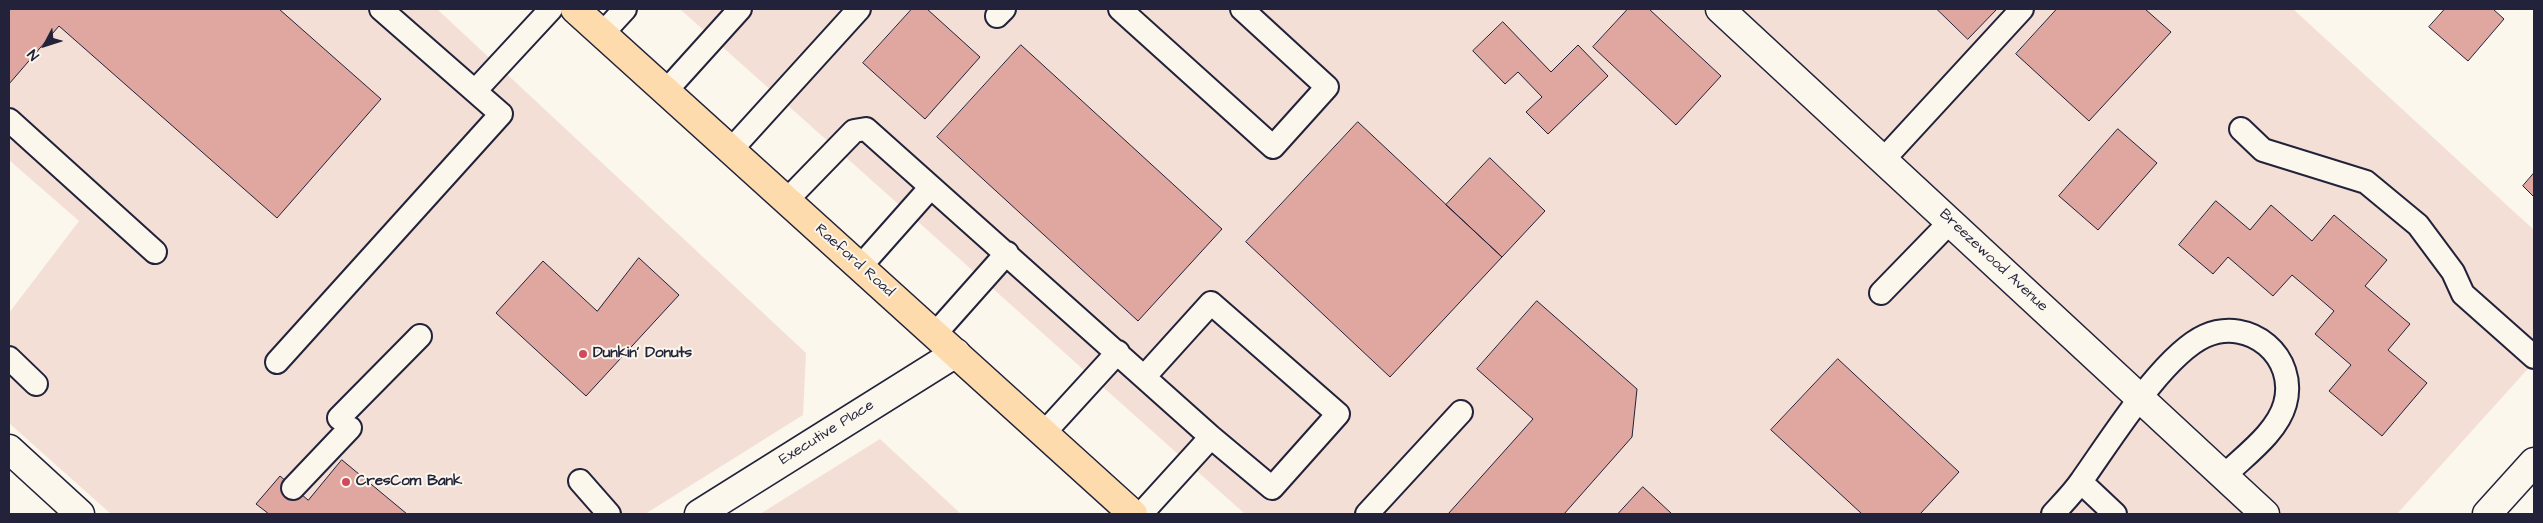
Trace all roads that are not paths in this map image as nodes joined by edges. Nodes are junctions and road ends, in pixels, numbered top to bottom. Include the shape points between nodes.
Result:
1 (381, 9) edge
2 (551, 9) edge
3 (575, 9) edge
4 (625, 9) edge
5 (740, 9) edge
6 (859, 9) edge
7 (1120, 9) edge
8 (1242, 9) edge
9 (1720, 9) edge
10 (2022, 9) edge
11 (602, 34) junction
12 (475, 91) junction
13 (665, 92) junction
14 (9, 120) edge
15 (2241, 129) dead end
16 (730, 151) junction
17 (1883, 160) junction
18 (931, 187) junction
19 (786, 201) junction
20 (1950, 222) junction
21 (156, 252) dead end
22 (1006, 253) junction
23 (860, 267) junction
24 (1881, 293) dead end
25 (935, 334) junction
26 (420, 336) dead end
27 (1118, 352) junction
28 (956, 353) junction
29 (2534, 357) edge
30 (9, 358) edge
31 (277, 362) dead end
32 (1145, 376) junction
33 (36, 384) dead end
34 (2140, 398) junction
35 (1461, 412) dead end
36 (1044, 433) junction
37 (1211, 437) junction
38 (9, 448) edge
39 (2534, 462) edge
40 (2224, 476) junction
41 (580, 482) dead end
42 (2081, 482) junction
43 (294, 488) dead end
44 (80, 514) edge
45 (609, 514) edge
46 (699, 514) edge
47 (1133, 514) edge
48 (1141, 514) edge
49 (1368, 514) edge
50 (2053, 514) edge
51 (2115, 514) edge
52 (2265, 514) edge
53 (2487, 514) edge

1 - 12 lane
2 - 12 lane
3 - 11 main road, Raeford Road
4 - 11 lane
5 - 13 lane
6 - 16 lane
7 - 8 lane via 1273,147 1327,87
9 - 17 street, Breezewood Avenue
10 - 17 lane
11 - 13 main road, Raeford Road
12 - 31 lane via 501,114
13 - 16 main road, Raeford Road
14 - 21 lane
15 - 29 lane via 2263,150 2366,182 2418,225 2453,272 2463,294
16 - 19 main road, Raeford Road
17 - 20 street, Breezewood Avenue
18 - 19 lane via 866,129 854,131
18 - 22 lane
18 - 23 lane
19 - 23 main road, Raeford Road
20 - 24 lane
20 - 34 street, Breezewood Avenue
22 - 25 lane
22 - 27 lane
23 - 25 main road, Raeford Road
25 - 28 main road, Raeford Road
26 - 43 lane via 344,423
27 - 32 lane
27 - 36 lane
28 - 36 main road, Raeford Road
28 - 46 street, Executive Place
30 - 33 lane
32 - 37 lane
32 - 37 lane via 1211,303 1338,414 1272,488
34 - 40 street, Breezewood Avenue
34 - 40 lane via 2174,361 2204,336 2240,331 2259,338 2274,350 2284,367 2285,405 2276,423
34 - 42 lane
35 - 49 lane
36 - 47 main road, Raeford Road
37 - 48 lane
38 - 44 street
39 - 53 street
40 - 52 street, Breezewood Avenue
41 - 45 lane
42 - 50 lane
42 - 51 lane

